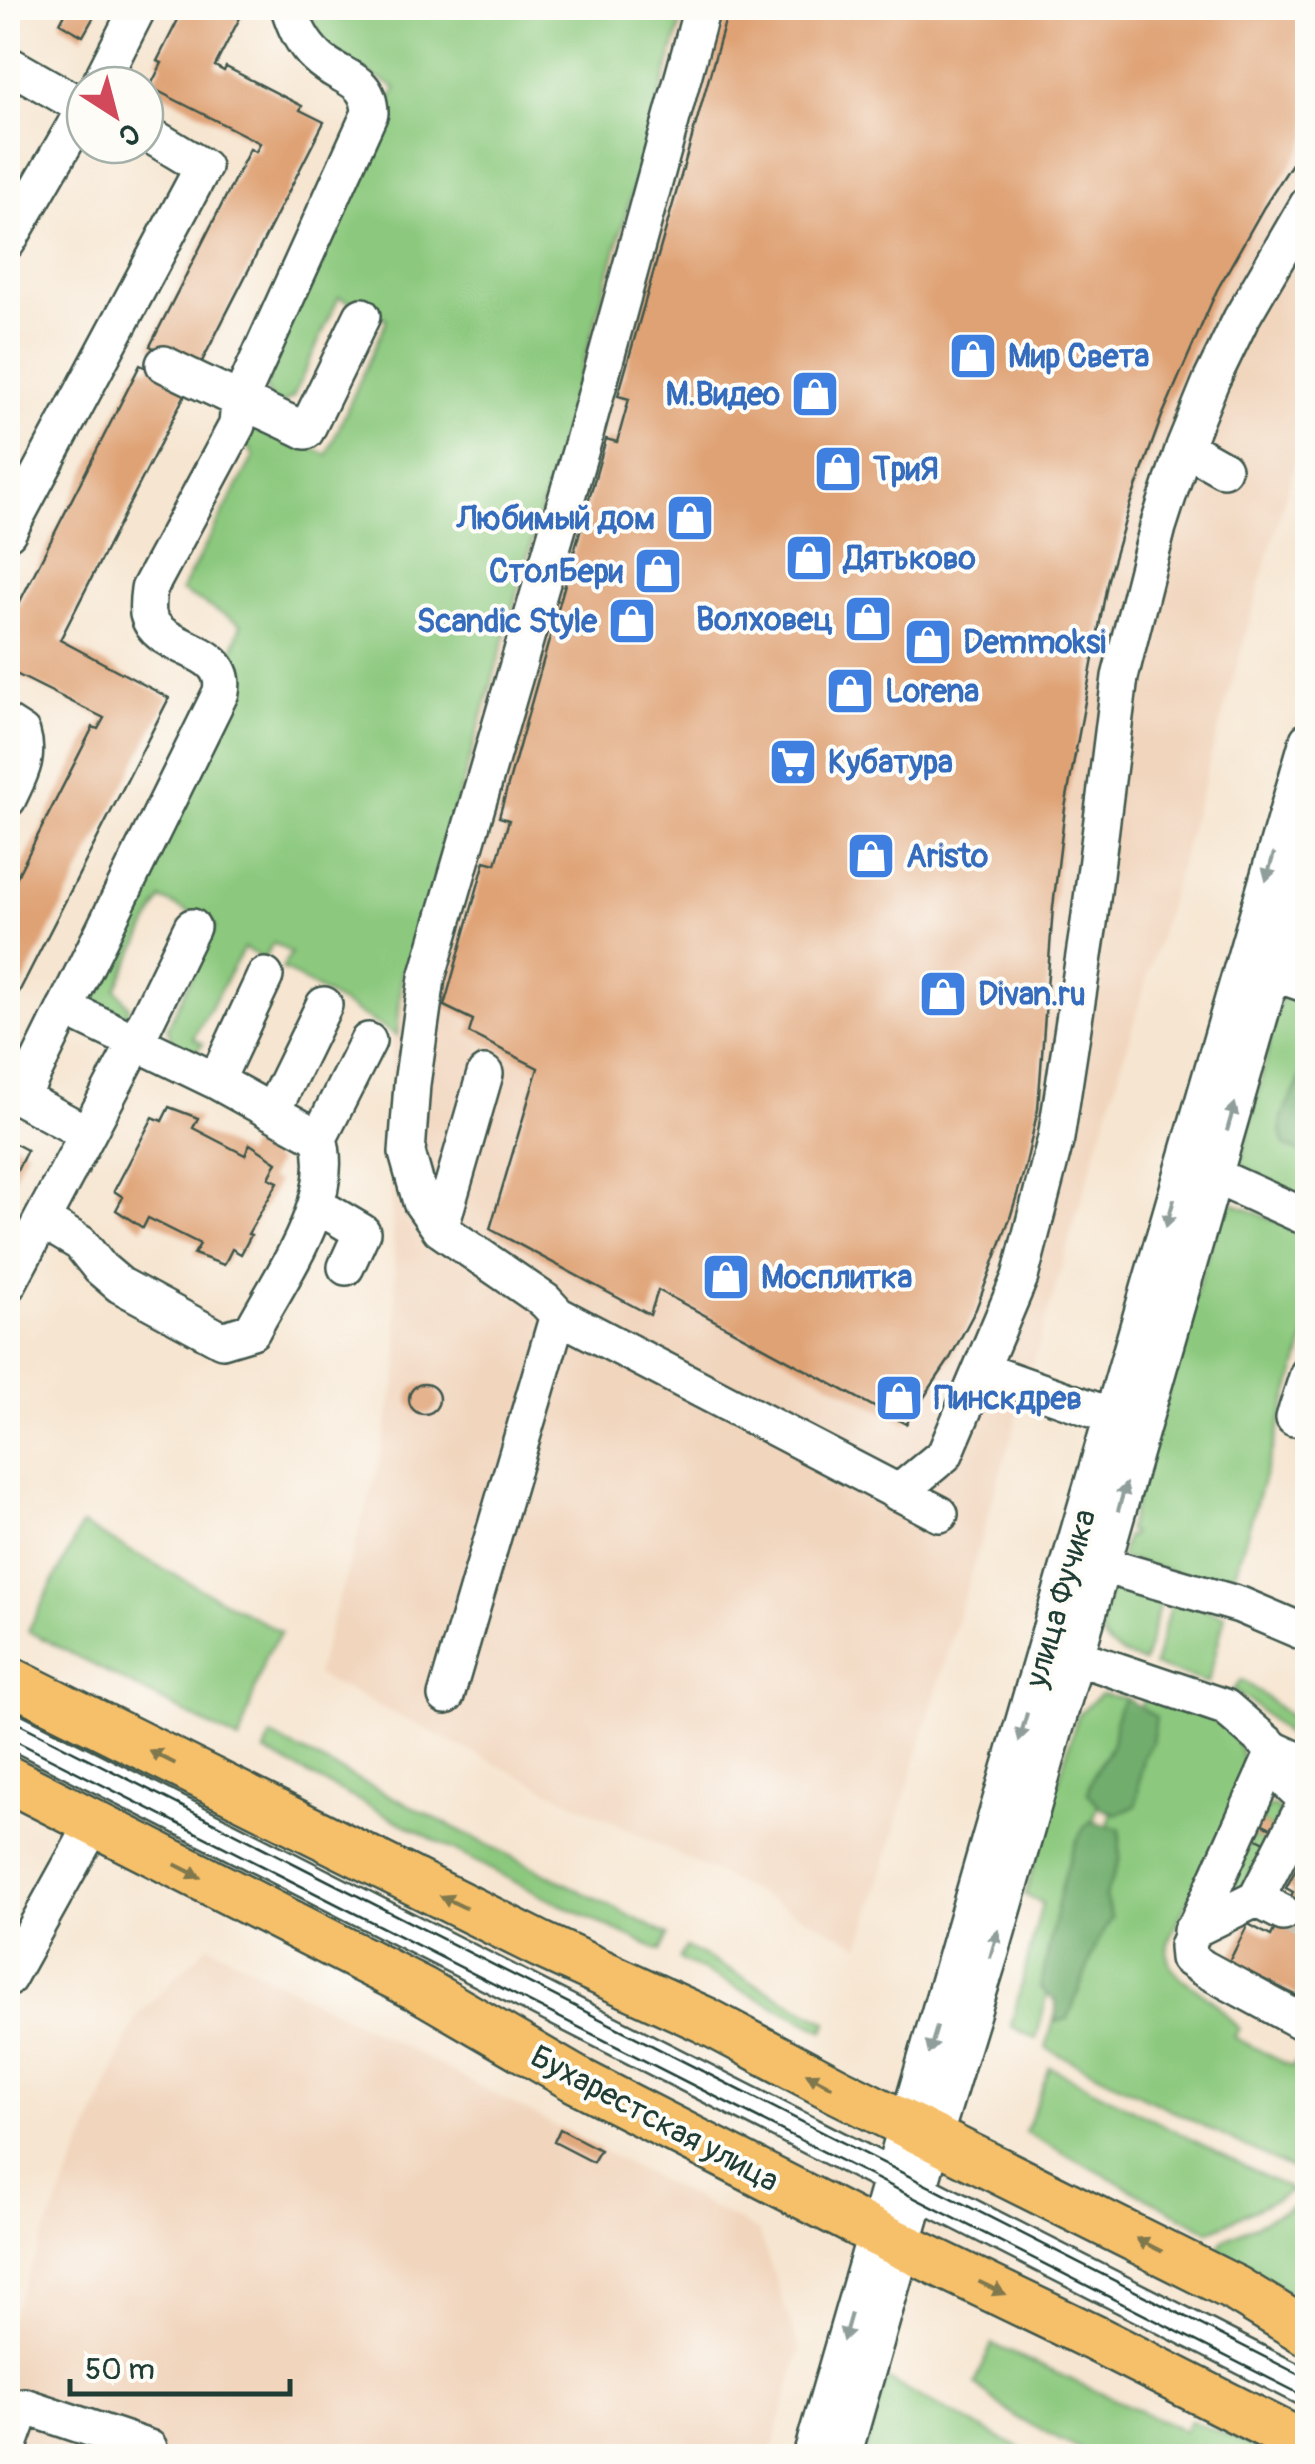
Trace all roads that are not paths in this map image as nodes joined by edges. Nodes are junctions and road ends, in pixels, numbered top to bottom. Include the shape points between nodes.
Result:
1 (139, 8) edge
2 (290, 8) edge
3 (702, 8) edge
4 (8, 64) edge
5 (109, 65) edge
6 (65, 97) edge
7 (65, 143) edge
8 (165, 144) edge
9 (1308, 204) edge
10 (8, 241) edge
11 (362, 316) dead end
12 (111, 338) junction
13 (239, 402) junction
14 (1184, 447) junction
15 (1222, 469) dead end
16 (10, 519) edge
17 (8, 724) edge
18 (1308, 740) edge
19 (8, 798) edge
20 (1308, 850) edge
21 (192, 927) dead end
22 (1257, 967) junction
23 (265, 976) dead end
24 (1308, 985) edge
25 (324, 1006) dead end
26 (64, 1008) junction
27 (368, 1041) dead end
28 (135, 1044) junction
29 (486, 1074) dead end
30 (216, 1081) junction
31 (14, 1094) edge
32 (273, 1110) junction
33 (86, 1134) junction
34 (319, 1138) junction
35 (1199, 1172) junction
36 (318, 1206) junction
37 (1308, 1218) edge
38 (42, 1220) junction
39 (440, 1229) junction
40 (346, 1267) dead end
41 (8, 1284) edge
42 (558, 1315) junction
43 (981, 1370) junction
44 (1308, 1374) edge
45 (1112, 1416) junction
46 (1294, 1418) dead end
47 (898, 1493) junction
48 (940, 1514) dead end
49 (1102, 1565) junction
50 (1308, 1634) edge
51 (1061, 1651) junction
52 (8, 1680) edge
53 (446, 1696) dead end
54 (8, 1728) edge
55 (1275, 1750) junction
56 (1308, 1765) edge
57 (8, 1779) edge
58 (1307, 1800) edge
59 (94, 1823) junction
60 (1191, 1931) junction
61 (8, 1978) edge
62 (1308, 2025) edge
63 (920, 2130) junction
64 (905, 2184) junction
65 (890, 2240) junction
66 (1308, 2332) edge
67 (1308, 2389) edge
68 (1308, 2446) edge
69 (8, 2450) edge
70 (146, 2456) edge
71 (812, 2456) edge
72 (843, 2456) edge

1 - 5 street
2 - 13 street via 300,40 364,87 370,113
3 - 39 street via 427,978 407,1153 421,1202
4 - 6 street
7 - 10 street
8 - 12 street via 203,167
9 - 14 street via 1242,319
11 - 13 street via 306,431
12 - 13 street
12 - 16 street
13 - 26 street via 237,425 148,589 156,629 217,665 220,692
14 - 15 street
14 - 43 street via 1120,677 1056,1138 1020,1277
17 - 19 street via 22,733 26,748
18 -> 22 street, улица Фучика
20 - 22 street, улица Фучика
21 - 28 street
22 - 24 street
22 - 35 street, улица Фучика
23 - 30 street
25 - 32 street
26 - 28 street
26 - 31 street
27 - 34 street
28 - 30 street
28 - 33 street
29 - 39 street
30 - 32 street
31 - 33 street
32 - 34 street
33 - 38 street
34 - 36 street via 324,1175
35 - 37 street
35 -> 45 street, улица Фучика
49 -> 35 street, улица Фучика
36 - 38 street via 252,1331 222,1340 120,1284 80,1243
36 - 40 street via 362,1232
38 - 41 street
39 - 42 street
42 - 47 street
42 - 53 street
43 - 45 street
43 - 47 street via 945,1454
44 - 46 street
45 - 51 street, улица Фучика
47 - 48 street
49 - 50 street via 1240,1605
49 - 51 street, улица Фучика
51 - 55 street via 1225,1707
51 - 63 street, улица Фучика via 992,1952
63 -> 52 main road
54 - 64 street
55 - 56 street
55 - 58 street via 1289,1783
55 - 60 street
57 - 59 main road, Бухарестская улица
58 - 60 street via 1269,1906
59 - 61 street
59 -> 65 main road, Бухарестская улица
60 - 62 street via 1188,1958
63 - 64 street, улица Фучика
66 -> 63 main road
64 - 65 street, улица Фучика
64 - 67 street
65 -> 68 main road, Бухарестская улица
65 -> 71 street, улица Фучика
65 - 72 street, улица Фучика
69 - 70 street via 24,2406 148,2448

